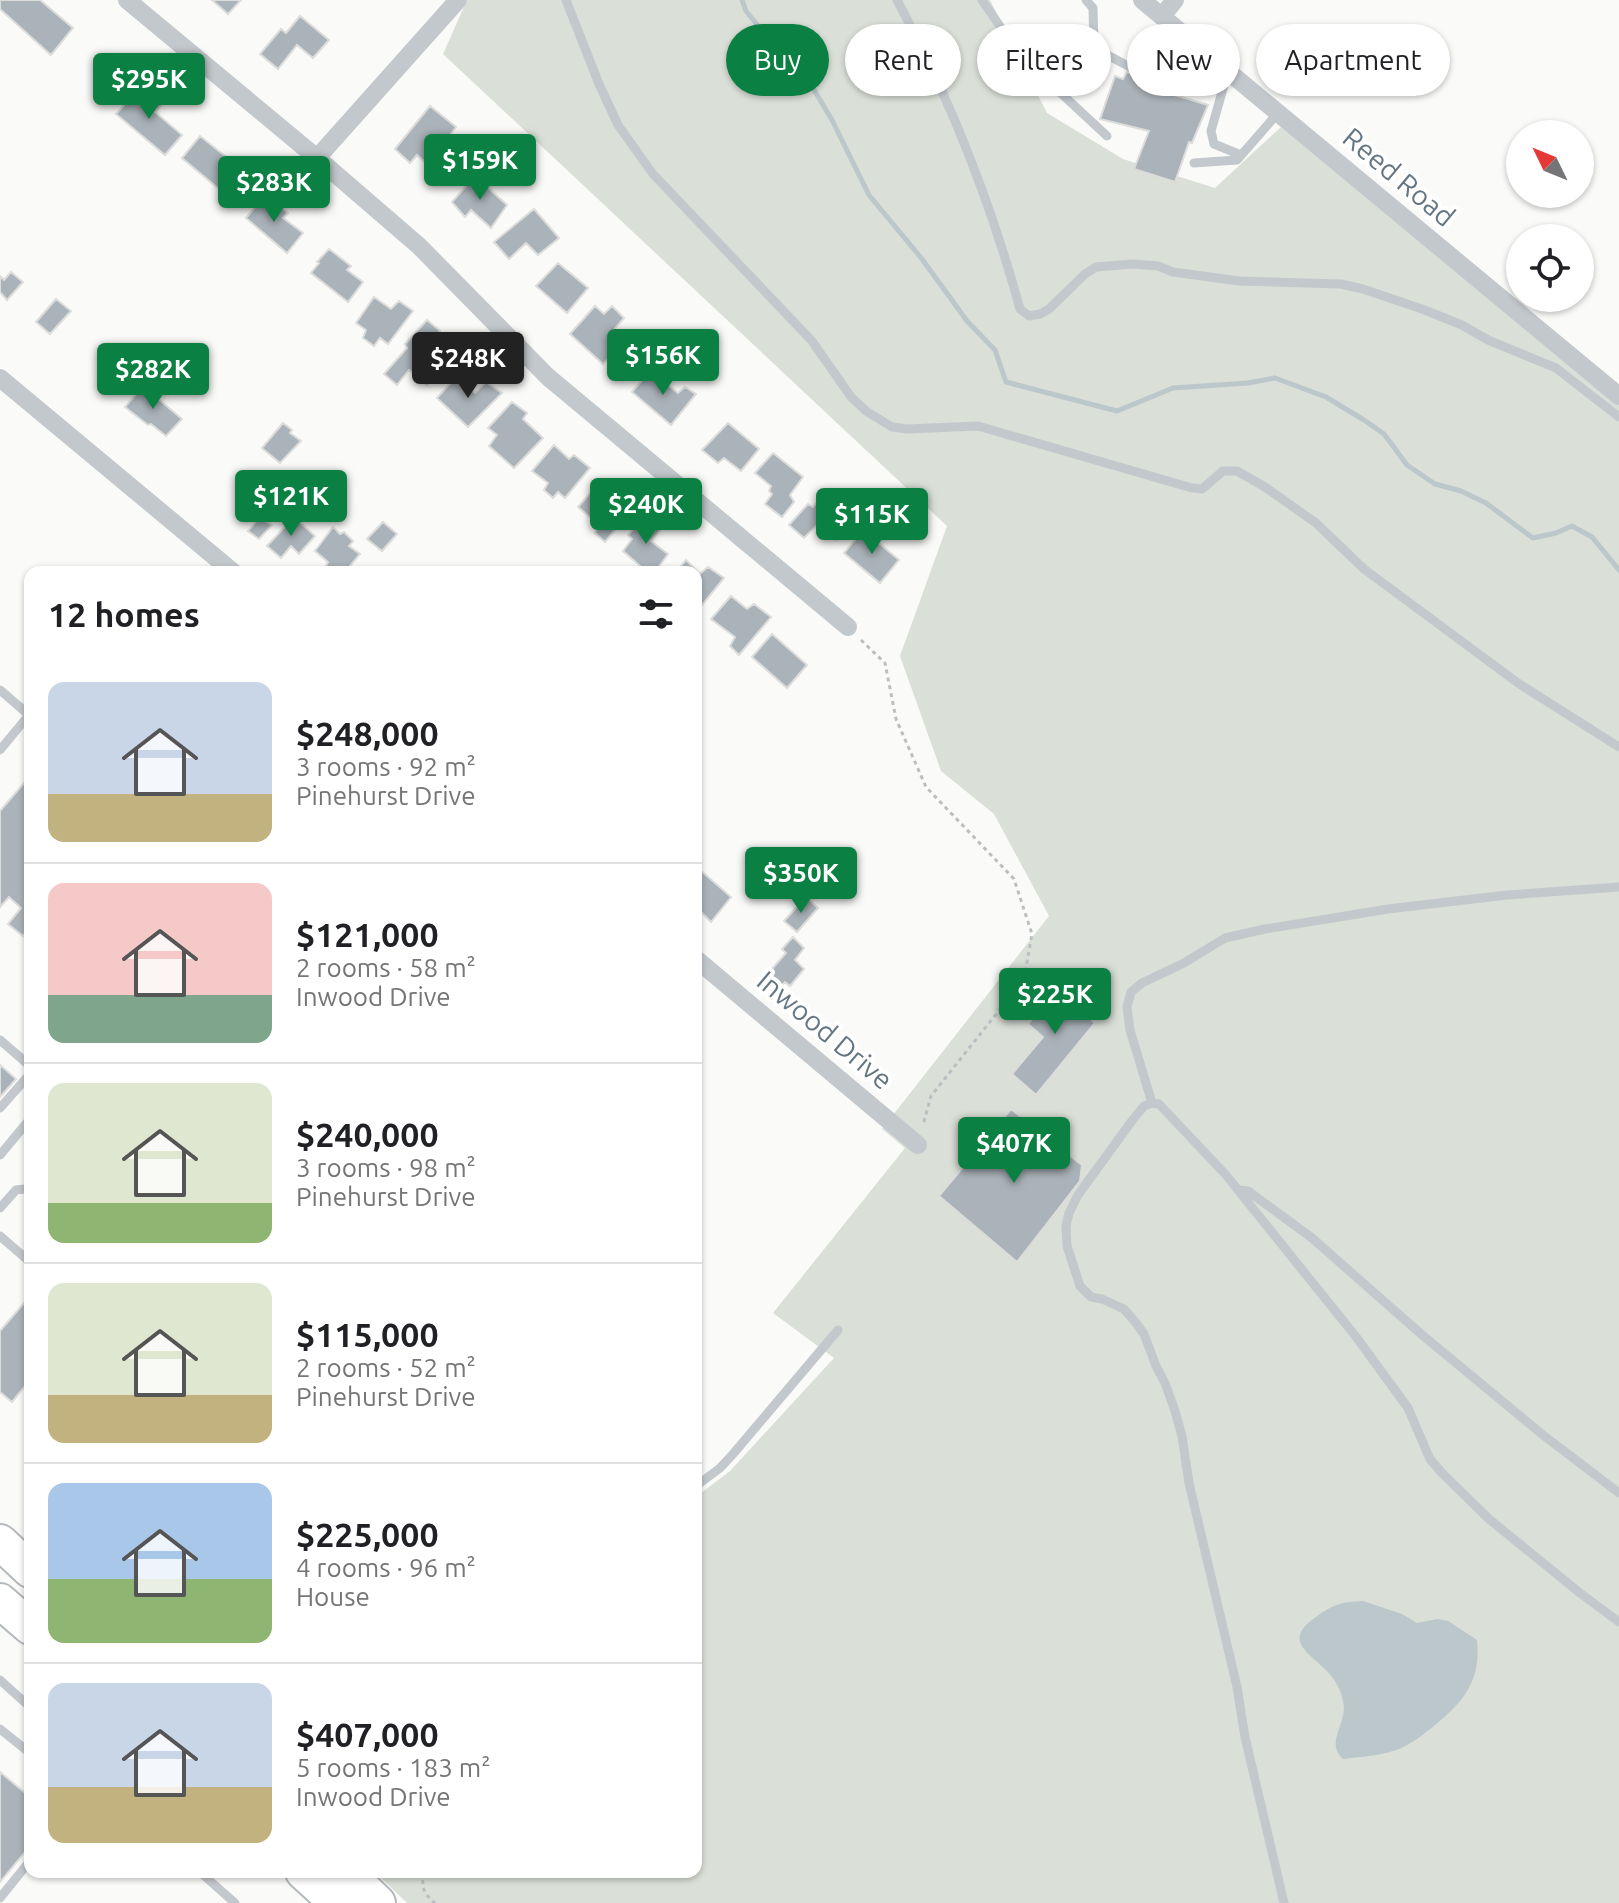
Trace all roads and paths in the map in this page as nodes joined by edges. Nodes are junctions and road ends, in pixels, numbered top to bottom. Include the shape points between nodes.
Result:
1 (127, 0) edge
2 (458, 0) edge
3 (566, 0) edge
4 (897, 0) edge
5 (982, 0) edge
6 (1087, 0) edge
7 (1142, 0) edge
8 (1175, 0) edge
9 (1162, 16) junction
10 (998, 24) edge
11 (1093, 24) edge
12 (1172, 24) edge
13 (1240, 81) edge
14 (1064, 96) edge
15 (1221, 96) edge
16 (1278, 113) junction
17 (1107, 136) dead end
18 (1241, 155) junction
19 (317, 158) junction
20 (1194, 163) dead end
21 (0, 378) edge
22 (1619, 396) edge
23 (1619, 417) edge
24 (226, 566) edge
25 (848, 627) joint
26 (0, 690) edge
27 (24, 711) edge
28 (24, 721) edge
29 (1619, 747) edge
30 (0, 750) edge
31 (1619, 887) edge
32 (702, 964) edge
33 (0, 1040) edge
34 (24, 1061) edge
35 (24, 1081) edge
36 (1152, 1103) junction
37 (0, 1108) edge
38 (24, 1126) edge
39 (918, 1145) joint
40 (0, 1155) edge
41 (24, 1189) edge
42 (1238, 1190) junction
43 (0, 1208) edge
44 (0, 1236) edge
45 (24, 1257) edge
46 (838, 1330) dead end
47 (702, 1482) edge
48 (1619, 1493) edge
49 (0, 1542) edge
50 (24, 1564) edge
51 (0, 1601) edge
52 (24, 1622) edge
53 (1619, 1622) edge
54 (0, 1680) edge
55 (24, 1702) edge
56 (0, 1729) edge
57 (24, 1748) edge
58 (24, 1868) edge
59 (207, 1878) edge
60 (315, 1878) edge
61 (422, 1878) edge
62 (338, 1890) edge
63 (0, 1898) edge
64 (235, 1903) edge
65 (378, 1903) edge
66 (435, 1903) edge
67 (1284, 1903) edge

1 - 19 street
2 - 19 street
3 - 29 lane via 618,125 653,174 812,341 866,411 892,427 978,426 1192,488 1202,489 1223,471 1237,471 1316,523 1364,569 1518,683
4 - 23 lane via 955,120 1024,314 1049,309 1096,267 1133,264 1239,281 1341,284 1422,309 1556,368
5 - 10 lane
6 - 11 lane
7 - 9 street, Reed Road
8 - 9 street
9 - 12 street, Reed Road
13 - 16 street, Reed Road
14 - 17 lane
15 - 18 lane via 1211,131 1214,144
16 - 18 lane
16 - 22 street, Reed Road
18 - 20 lane via 1237,160
19 - 25 street via 419,246 548,377
21 - 24 street
25 - 39 path via 885,663 896,719 926,787 1014,879 1032,934 1024,979 931,1096
26 - 27 lane
28 - 30 lane
31 - 36 lane via 1388,909 1225,938 1131,992 1130,1030
32 - 39 street, Inwood Drive
33 - 34 lane
35 - 37 lane
36 - 42 lane via 1159,1104
36 - 67 lane via 1131,1122 1078,1195 1066,1226 1067,1246 1080,1286 1091,1297 1124,1309 1144,1334 1175,1411
38 - 40 lane
41 - 43 lane via 16,1190
42 - 48 lane via 1248,1191 1312,1238 1421,1334
42 - 53 lane via 1408,1408 1430,1459 1442,1473 1489,1519
44 - 45 lane
46 - 47 lane via 733,1454
49 - 50 highway
51 - 52 highway
54 - 55 lane
56 - 57 lane
58 - 63 lane
59 - 64 lane
60 - 62 highway
61 - 66 path via 423,1891
62 - 65 highway

